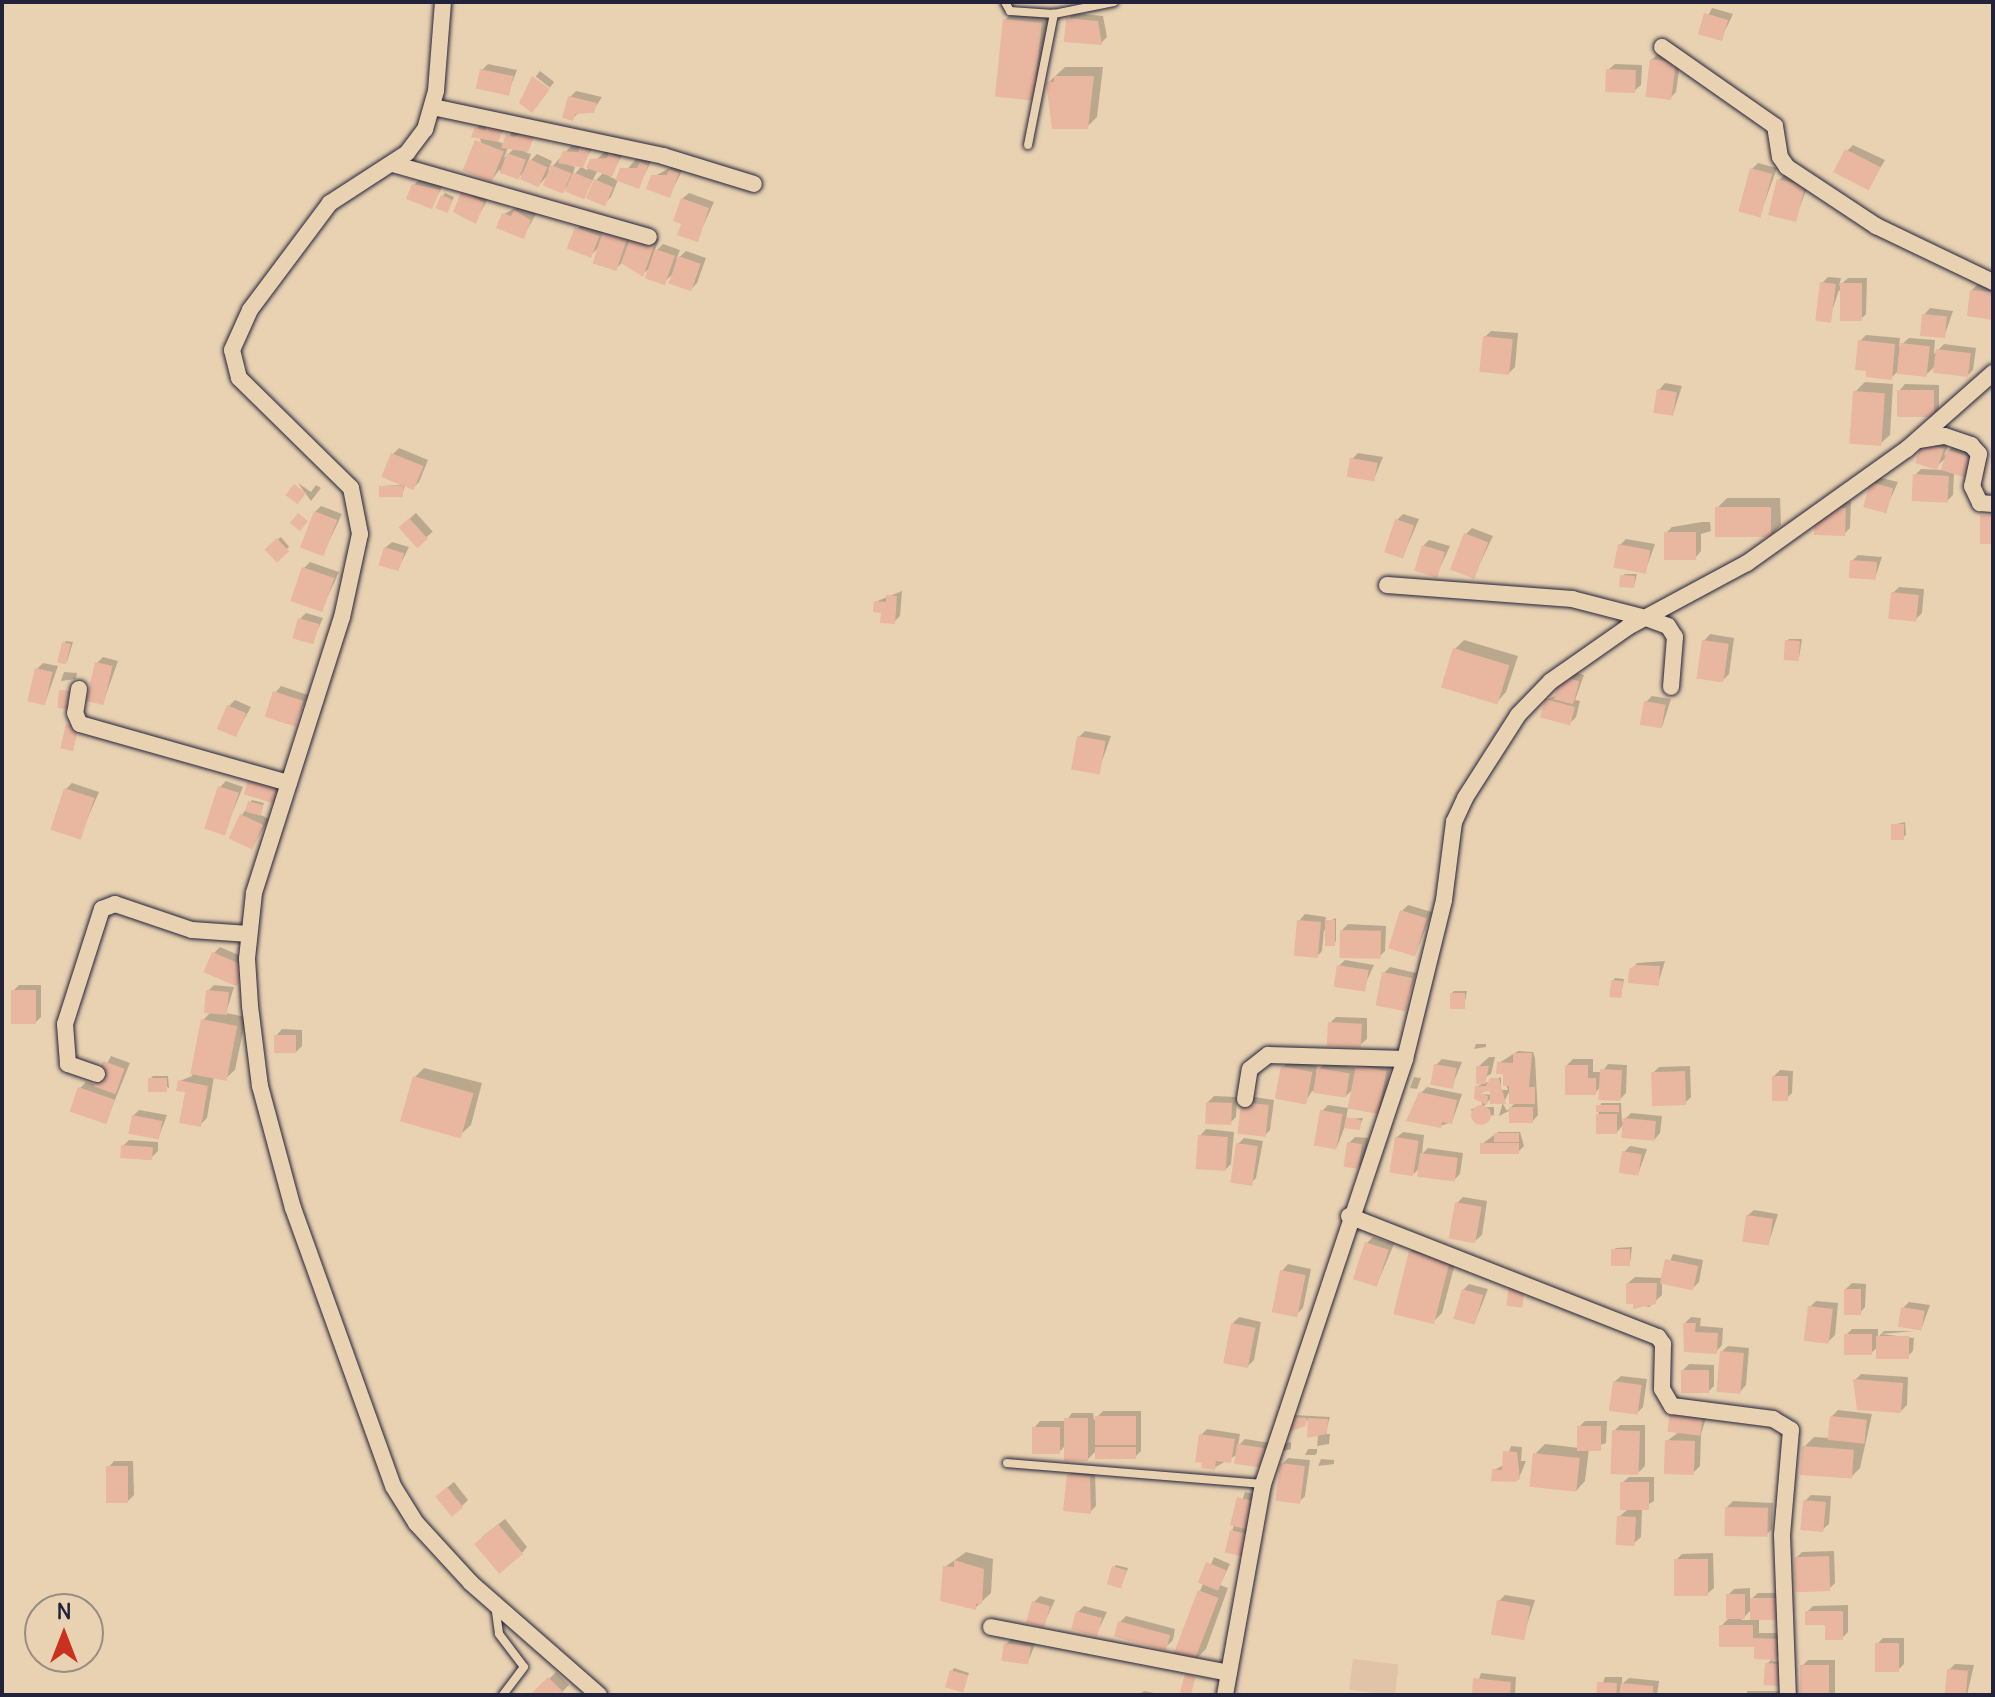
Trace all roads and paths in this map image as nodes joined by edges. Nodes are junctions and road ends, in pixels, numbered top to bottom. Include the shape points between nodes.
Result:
1 (443, 2) edge
2 (1005, 2) edge
3 (1114, 2) edge
4 (1054, 14) junction
5 (1662, 47) dead end
6 (433, 107) junction
7 (1028, 145) dead end
8 (393, 164) junction
9 (754, 184) dead end
10 (649, 237) dead end
11 (1993, 282) edge
12 (1993, 373) edge
13 (1917, 440) junction
14 (1993, 504) edge
15 (1387, 585) dead end
16 (1646, 618) junction
17 (1671, 687) dead end
18 (79, 689) dead end
19 (289, 783) junction
20 (249, 934) junction
21 (1405, 1059) junction
22 (97, 1074) dead end
23 (1245, 1099) dead end
24 (1349, 1216) junction
25 (1007, 1463) dead end
26 (1263, 1484) junction
27 (495, 1605) junction
28 (991, 1627) dead end
29 (1229, 1673) junction
30 (503, 1695) edge
31 (599, 1695) edge
32 (1225, 1695) edge
33 (1788, 1695) edge

1 - 6 street
2 - 4 lane via 1010,11
3 - 4 lane
4 - 7 lane
5 - 11 street via 1775,126 1787,167 1876,226
6 - 8 street via 414,146
6 - 9 street via 663,156
8 - 10 street
8 - 19 street via 330,203 250,310 232,350 239,378 351,488 358,501 356,566
12 - 13 street
13 - 14 street via 1945,436 1971,445 1979,454 1972,486 1980,503
13 - 16 street via 1747,563
15 - 16 street via 1572,599
16 - 17 street via 1668,626 1675,637
16 - 21 street via 1551,681 1518,715 1465,798 1454,822 1444,900
18 - 19 street via 75,713 80,724
19 - 20 street via 254,893
20 - 22 street via 192,930 115,904 102,909 65,1024 68,1064
20 - 27 street via 260,1086 293,1208 360,1399 405,1507
21 - 23 street via 1268,1055 1255,1060 1250,1069
21 - 24 street
24 - 26 street
24 - 33 street via 1658,1337 1663,1344 1664,1398 1672,1406 1773,1419 1791,1430 1782,1535
25 - 26 lane
26 - 29 street
27 - 30 lane via 499,1634 524,1667
27 - 31 street
28 - 29 street
29 - 32 street

